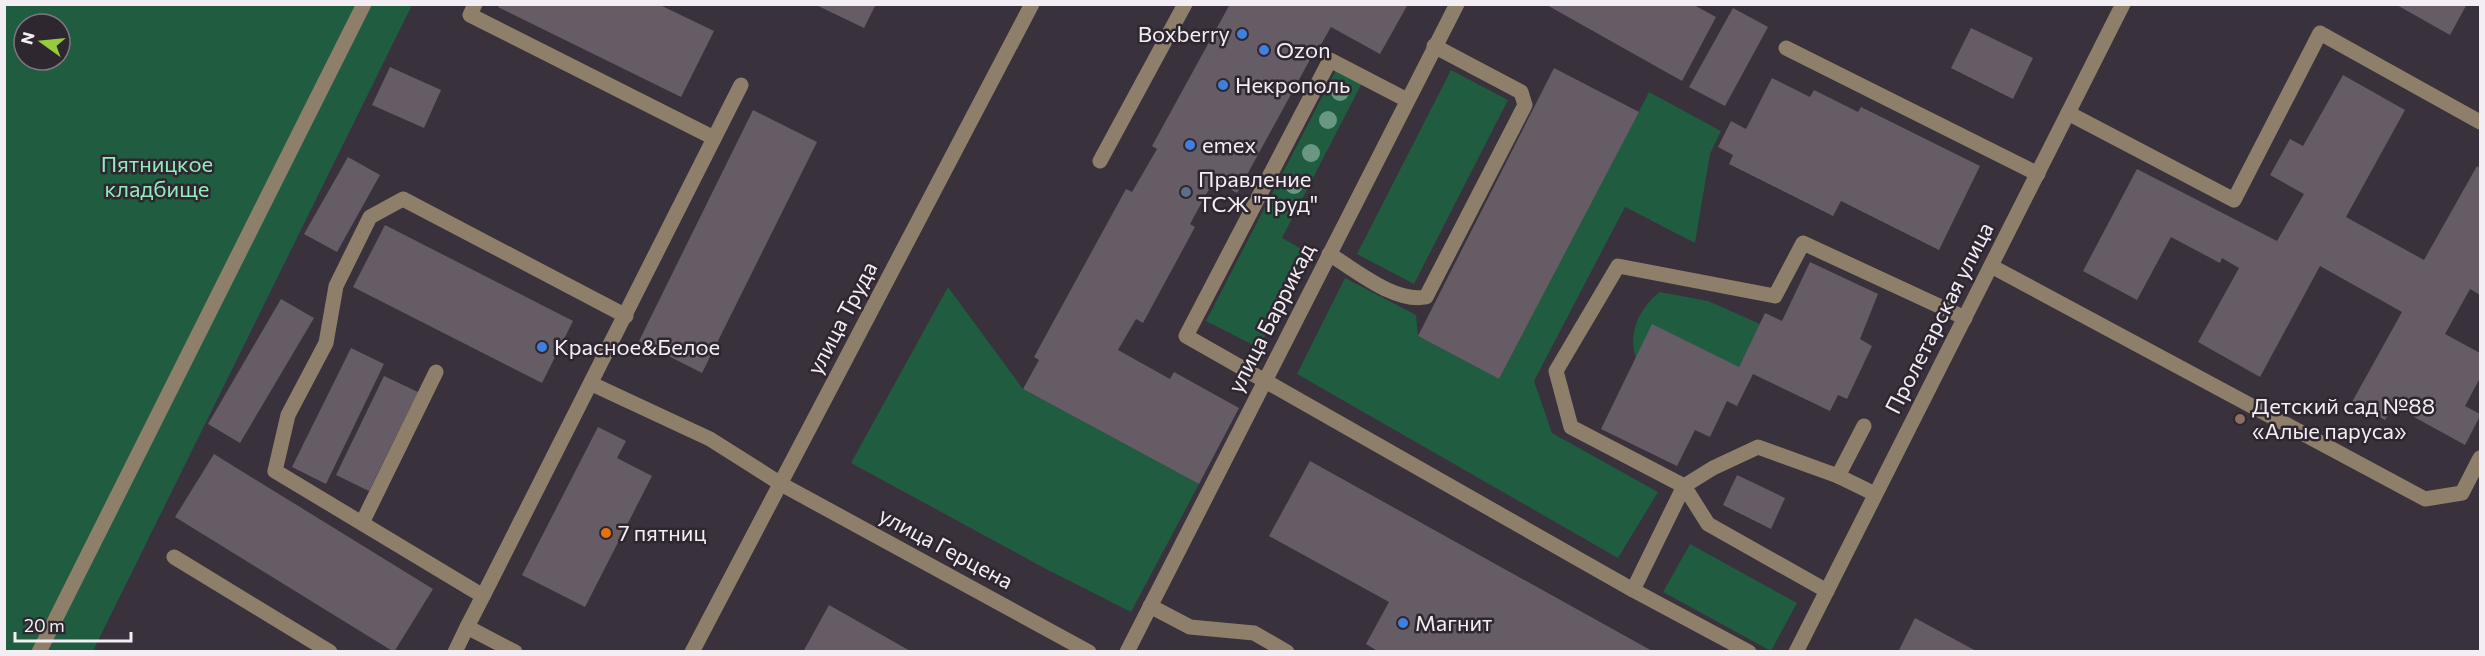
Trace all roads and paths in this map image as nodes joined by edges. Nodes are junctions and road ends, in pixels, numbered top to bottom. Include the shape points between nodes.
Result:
1 (364, 4) edge
2 (475, 4) edge
3 (1032, 4) edge
4 (1185, 4) edge
5 (1457, 4) edge
6 (2123, 4) edge
7 (1434, 46) junction
8 (1786, 48) dead end
9 (741, 85) dead end
10 (1407, 100) junction
11 (2068, 113) junction
12 (2481, 122) edge
13 (714, 138) junction
14 (1100, 161) dead end
15 (2038, 174) junction
16 (1329, 254) junction
17 (1991, 266) junction
18 (626, 316) junction
19 (1965, 318) junction
20 (436, 372) dead end
21 (1265, 380) junction
22 (592, 384) junction
23 (1864, 426) dead end
24 (2481, 458) edge
25 (1838, 476) junction
26 (781, 484) junction
27 (1684, 486) junction
28 (1875, 494) junction
29 (362, 523) junction
30 (174, 557) dead end
31 (1633, 590) junction
32 (1827, 591) junction
33 (483, 596) junction
34 (1150, 606) junction
35 (467, 627) junction
36 (39, 651) edge
37 (330, 651) edge
38 (455, 651) edge
39 (515, 651) edge
40 (692, 651) edge
41 (1089, 651) edge
42 (1127, 651) edge
43 (1287, 651) edge
44 (1749, 651) edge
45 (1796, 651) edge

1 - 36 street
2 - 13 street via 470,15
3 - 26 street, улица Труда
4 - 14 street
5 - 7 street, улица Баррикад
6 - 11 street, Пролетарская улица
7 - 10 street, улица Баррикад
7 - 16 street via 1521,92 1525,105 1426,297 1414,299 1390,290
8 - 15 street
9 - 13 street
10 - 16 street, улица Баррикад
10 - 21 street via 1330,60 1186,336
11 - 12 street via 2234,200 2320,33
11 - 15 street, Пролетарская улица
13 - 18 street
15 - 17 street, Пролетарская улица
16 - 21 street, улица Баррикад
17 - 19 street, Пролетарская улица
17 - 24 street via 2425,499 2462,494
18 - 22 street
18 - 29 street via 403,199 370,217 336,286 326,343 288,415 275,471
19 - 27 street via 1803,243 1776,296 1617,266 1556,371 1571,427
19 - 28 street, Пролетарская улица
20 - 29 street
21 - 31 street
21 - 34 street, улица Баррикад
22 - 26 street, улица Герцена via 710,439
22 - 33 street
23 - 25 street
25 - 27 street via 1758,447
25 - 28 street
26 - 40 street, улица Труда
26 - 41 street, улица Герцена
27 - 31 street
27 - 32 street via 1708,524
28 - 32 street, Пролетарская улица
29 - 33 street
30 - 37 street
31 - 44 street
32 - 45 street, Пролетарская улица
33 - 35 street
34 - 42 street, улица Баррикад
34 - 43 street via 1190,627 1254,633
35 - 38 street
35 - 39 street

